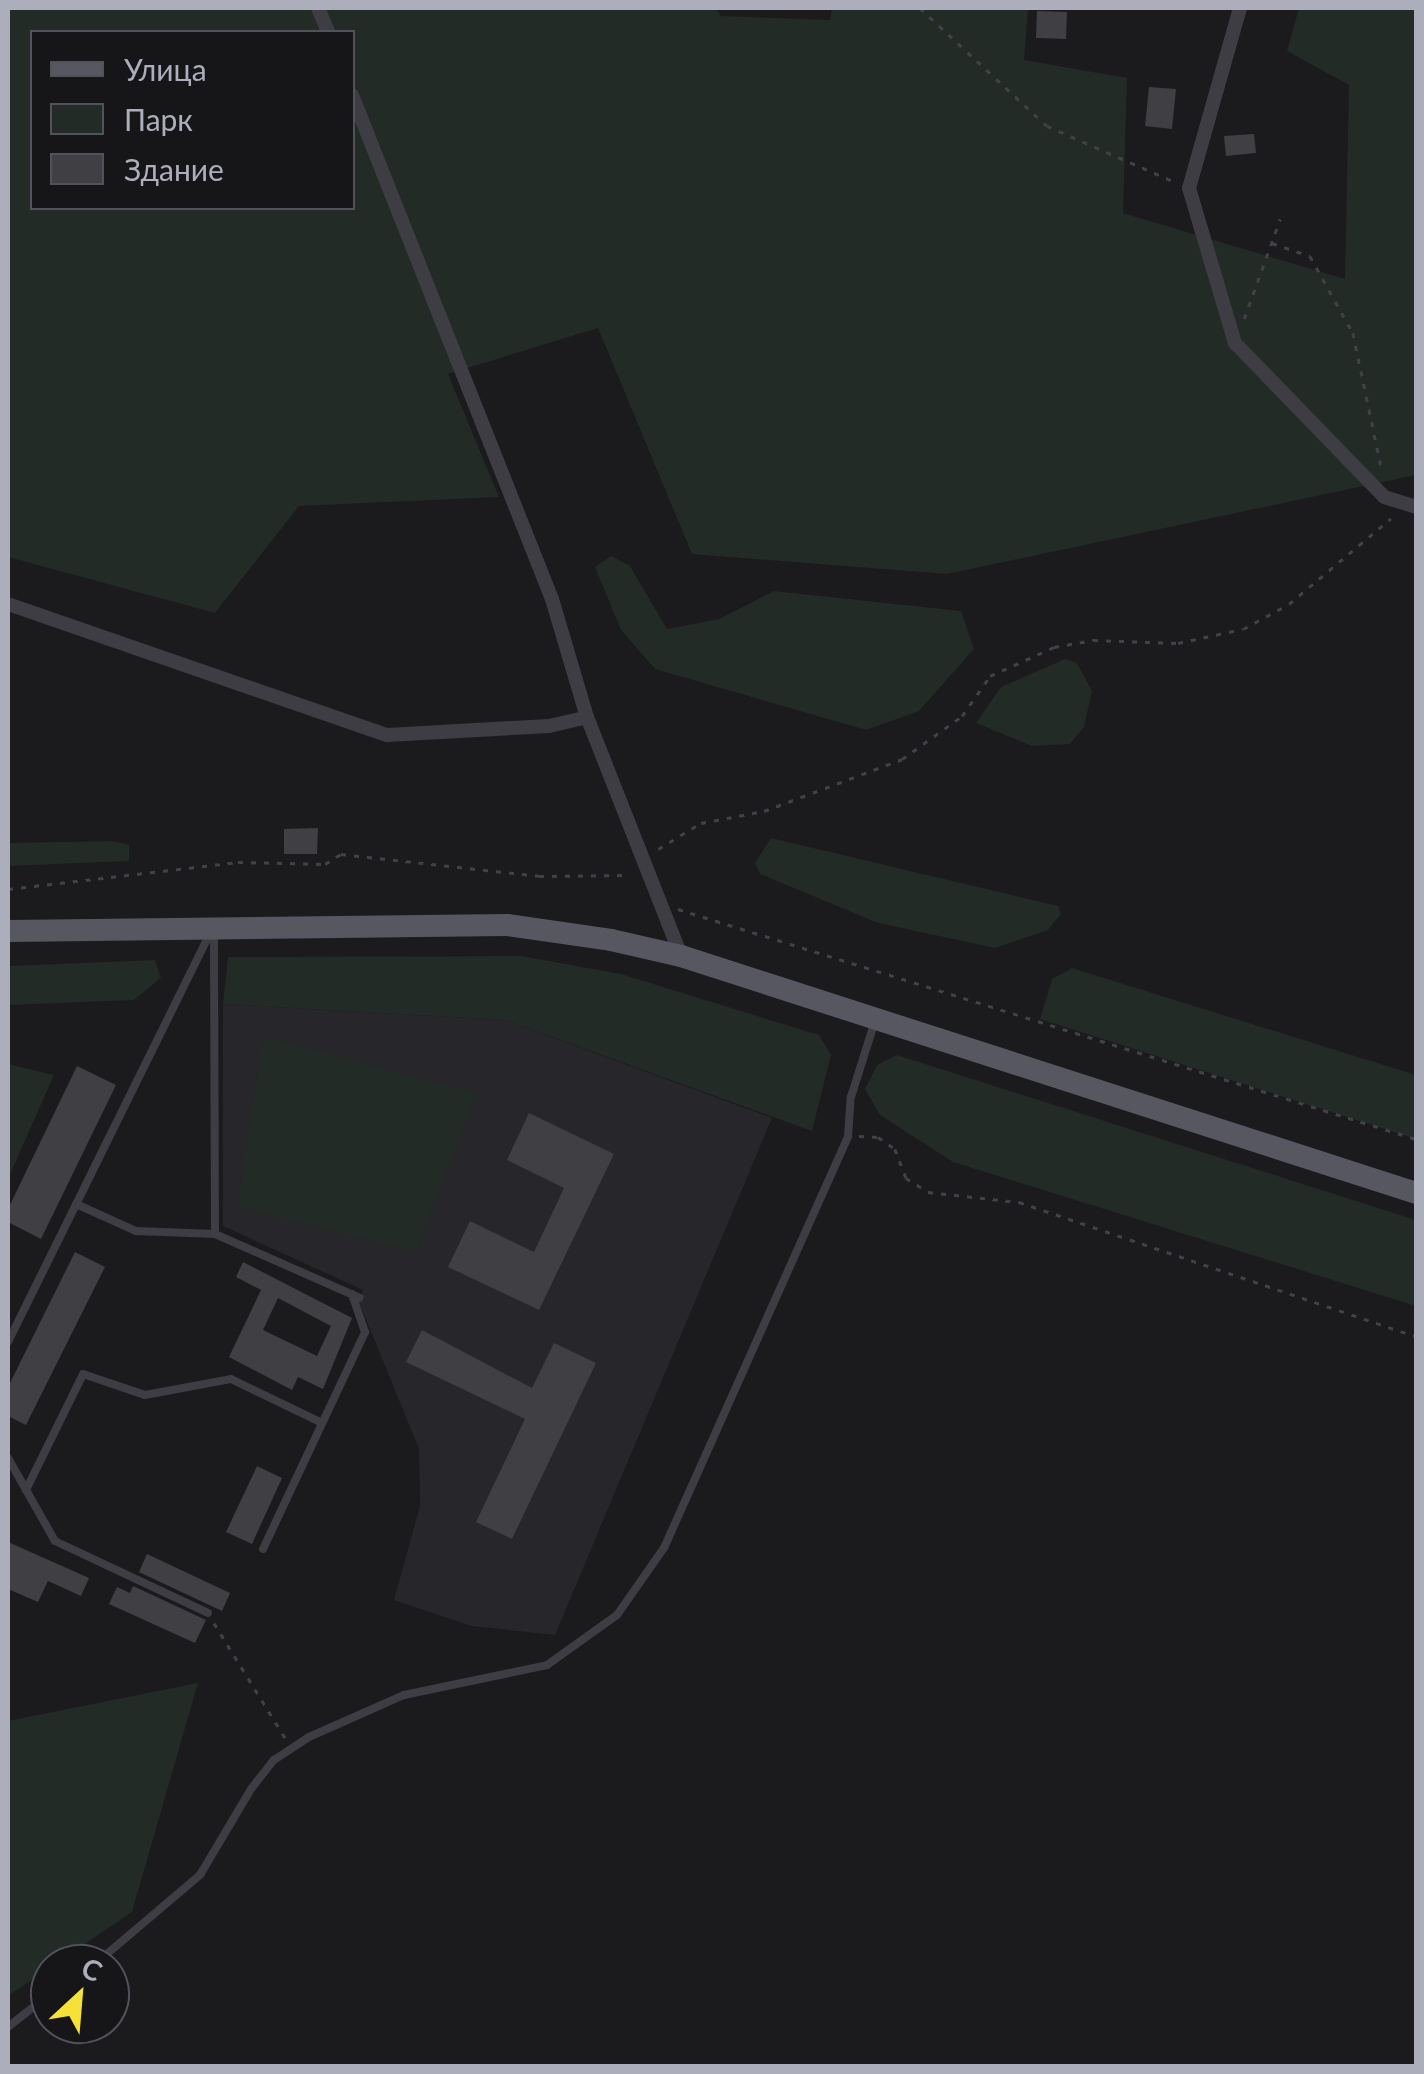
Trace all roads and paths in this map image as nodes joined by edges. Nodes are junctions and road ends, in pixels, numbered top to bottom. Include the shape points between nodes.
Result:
1 (920, 8) edge
2 (1240, 8) edge
3 (355, 103) edge
4 (1189, 188) junction
5 (1280, 219) dead end
6 (1272, 243) junction
7 (1235, 344) junction
8 (1384, 498) junction
9 (1410, 508) edge
10 (8, 604) edge
11 (587, 716) junction
12 (644, 858) junction
13 (650, 874) junction
14 (8, 889) edge
15 (660, 903) junction
16 (214, 925) junction
17 (8, 931) edge
18 (681, 956) junction
19 (876, 1019) junction
20 (848, 1136) junction
21 (1416, 1140) edge
22 (1416, 1193) edge
23 (76, 1204) junction
24 (215, 1234) junction
25 (1416, 1336) edge
26 (8, 1342) edge
27 (322, 1423) junction
28 (8, 1462) edge
29 (26, 1490) junction
30 (263, 1549) dead end
31 (208, 1613) joint
32 (292, 1748) junction
33 (119, 1944) edge
34 (30, 2010) edge
35 (8, 2027) edge

1 - 4 path via 1046,126
2 - 4 street
3 - 11 street via 552,599
4 - 7 street
5 - 6 path
6 - 7 path
6 - 8 path via 1310,256 1354,333
7 - 8 street
8 - 9 street
9 - 12 path via 1289,604 1243,629 1178,642 1094,640 1054,647 990,676 962,716 902,758 764,811 701,822
10 - 11 street via 387,735 549,726
11 - 12 street
12 - 13 street
13 - 14 path via 540,876 341,854 325,864 238,862
13 - 15 street
15 - 18 street
15 - 21 path
16 - 17 main road
16 - 18 main road via 507,925
16 - 23 lane
16 - 24 lane
18 - 19 main road
19 - 20 lane via 851,1097
19 - 22 main road
20 - 25 path via 878,1137 894,1149 906,1178 928,1192 1019,1202
20 - 32 lane via 664,1548 617,1615 546,1666 404,1695 349,1715
23 - 24 lane via 136,1230
23 - 26 lane
24 - 27 lane via 356,1296 365,1332
27 - 29 lane via 232,1380 145,1395 83,1374
27 - 30 lane
28 - 29 lane
29 - 31 lane via 55,1540
31 - 32 path
32 - 33 lane via 251,1789 200,1875
34 - 35 lane

